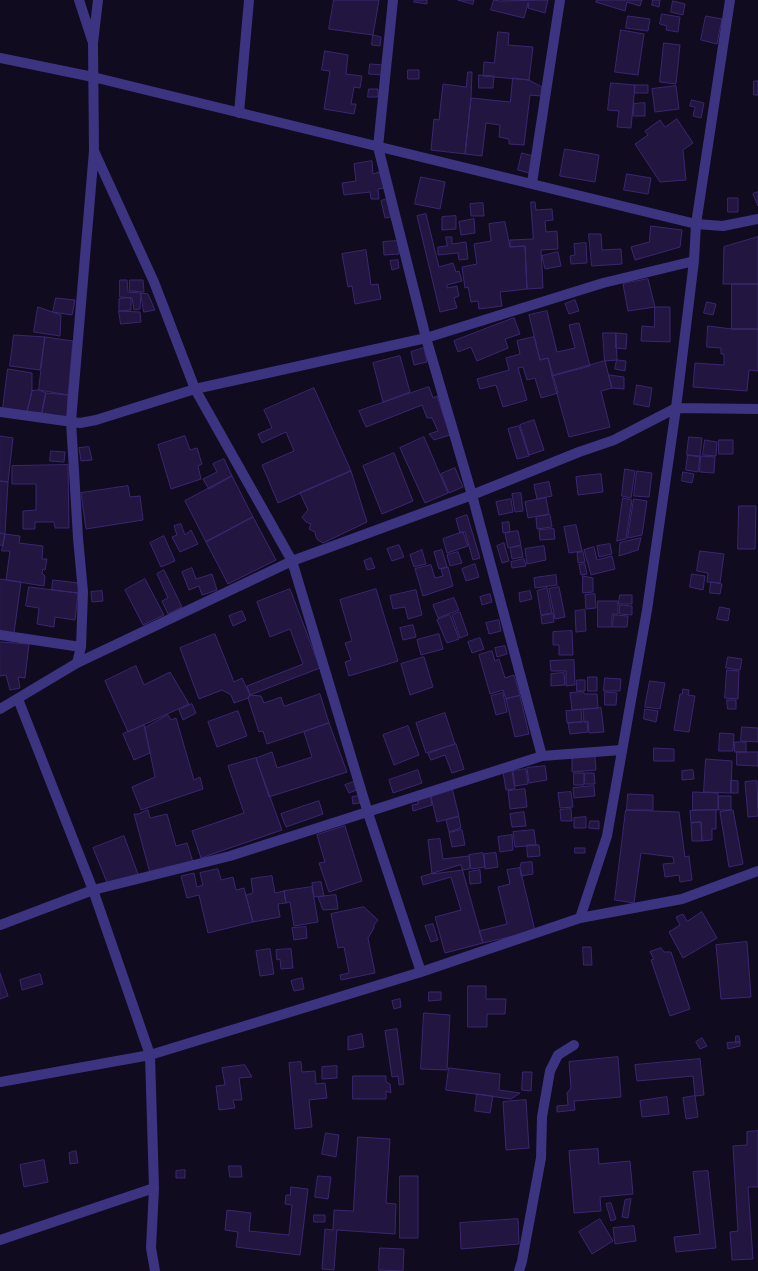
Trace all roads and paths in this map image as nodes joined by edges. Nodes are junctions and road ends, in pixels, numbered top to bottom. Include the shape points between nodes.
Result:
1 (79, 0) edge
2 (98, 0) edge
3 (249, 0) edge
4 (393, 0) edge
5 (560, 0) edge
6 (730, 0) edge
7 (93, 43) junction
8 (0, 58) edge
9 (93, 78) junction
10 (239, 113) junction
11 (378, 147) junction
12 (94, 151) junction
13 (532, 183) junction
14 (758, 219) edge
15 (696, 224) junction
16 (694, 261) junction
17 (426, 338) junction
18 (195, 390) junction
19 (676, 408) junction
20 (758, 409) edge
21 (0, 412) edge
22 (71, 421) junction
23 (472, 495) junction
24 (292, 561) junction
25 (0, 635) edge
26 (81, 647) junction
27 (77, 663) junction
28 (18, 699) junction
29 (0, 709) edge
30 (621, 750) junction
31 (542, 756) junction
32 (368, 813) junction
33 (758, 871) edge
34 (92, 890) junction
35 (580, 918) junction
36 (0, 925) edge
37 (421, 972) junction
38 (574, 1045) dead end
39 (150, 1055) junction
40 (0, 1082) edge
41 (154, 1188) junction
42 (0, 1240) edge
43 (155, 1271) edge
44 (519, 1271) edge

1 - 7 street
2 - 7 street
3 - 10 street
4 - 11 street
5 - 13 street
6 - 15 street
7 - 9 street
8 - 9 street
9 - 10 street
9 - 12 street
10 - 11 street
11 - 13 street
11 - 17 street
12 - 18 street via 154,282
12 - 22 street
13 - 15 street
14 - 15 street via 723,226
15 - 16 street
16 - 17 street via 603,283
16 - 19 street
17 - 18 street
17 - 23 street
18 - 22 street via 96,420 80,423
18 - 24 street
19 - 20 street
19 - 23 street via 614,440
19 - 30 street via 647,610
21 - 22 street
22 - 26 street via 83,592
23 - 24 street
23 - 31 street
24 - 27 street
24 - 32 street
25 - 26 street
26 - 27 street
27 - 28 street
28 - 29 street
28 - 34 street
30 - 31 street
30 - 35 street via 607,836
31 - 32 street
32 - 34 street via 230,856
32 - 37 street
33 - 35 street via 682,899
34 - 36 street
34 - 39 street
35 - 37 street
37 - 39 street
38 - 44 street via 558,1055 550,1072 542,1117 538,1172
39 - 40 street
39 - 41 street
41 - 42 street
41 - 43 street via 151,1248

